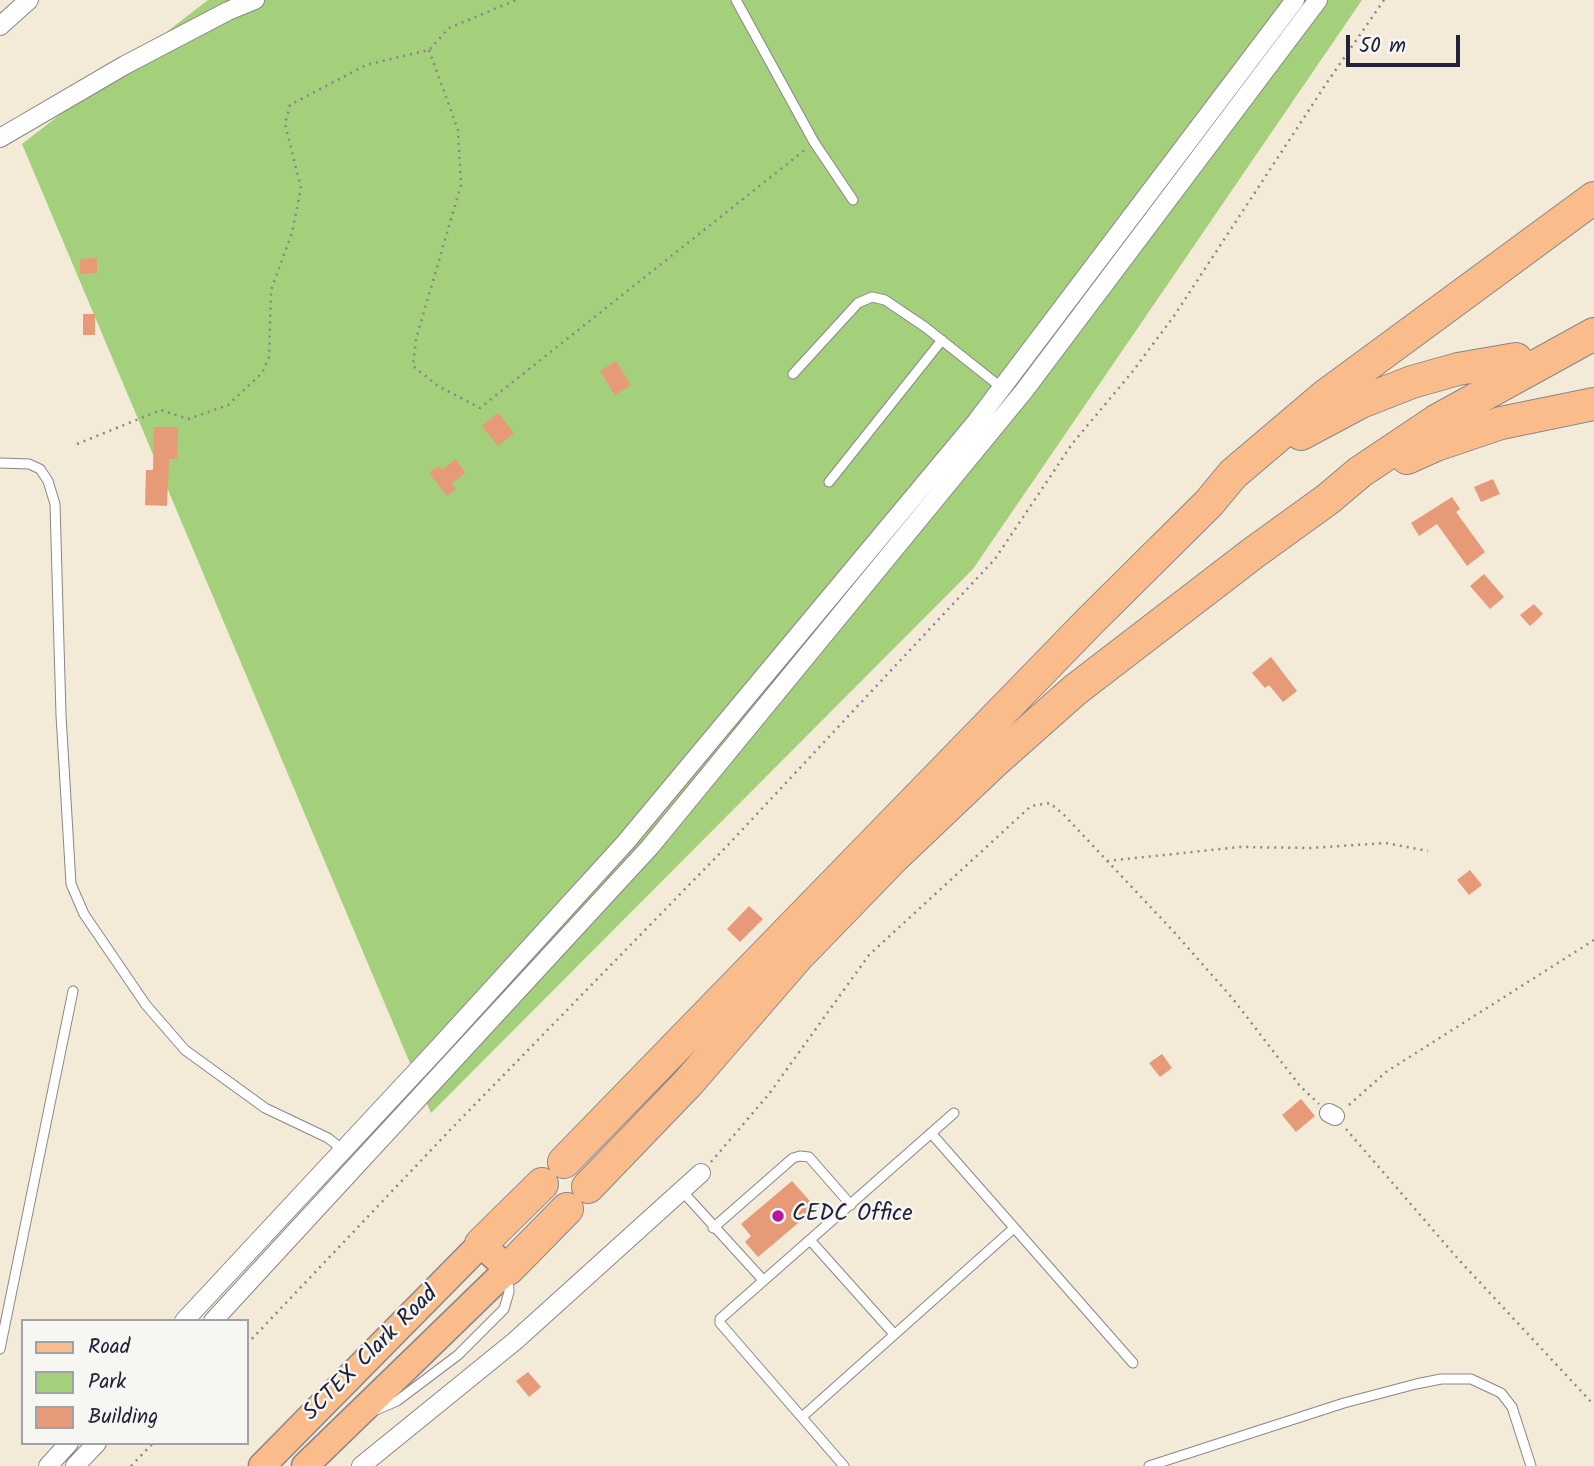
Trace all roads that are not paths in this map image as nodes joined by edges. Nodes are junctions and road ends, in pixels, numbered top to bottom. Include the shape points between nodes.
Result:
1 (29, 0) edge
2 (255, 0) edge
3 (736, 0) edge
4 (1295, 0) edge
5 (1318, 0) edge
6 (0, 26) edge
7 (0, 138) edge
8 (1594, 198) edge
9 (853, 200) dead end
10 (1594, 334) edge
11 (943, 340) junction
12 (1516, 359) dead end
13 (793, 374) dead end
14 (1002, 388) junction
15 (1594, 404) edge
16 (0, 463) edge
17 (829, 482) dead end
18 (1328, 499) junction
19 (1209, 503) junction
20 (721, 727) junction
21 (738, 741) junction
22 (73, 991) dead end
23 (954, 1113) dead end
24 (931, 1133) junction
25 (343, 1150) junction
26 (701, 1173) road end
27 (682, 1191) junction
28 (851, 1205) junction
29 (713, 1228) junction
30 (1014, 1228) junction
31 (810, 1240) junction
32 (481, 1244) junction
33 (508, 1269) junction
34 (762, 1280) junction
35 (186, 1319) edge
36 (216, 1319) edge
37 (894, 1334) junction
38 (0, 1349) edge
39 (1133, 1363) dead end
40 (802, 1417) junction
41 (67, 1445) edge
42 (95, 1445) edge
43 (48, 1466) edge
44 (75, 1466) edge
45 (262, 1466) edge
46 (305, 1466) edge
47 (361, 1466) edge
48 (845, 1466) edge
49 (1149, 1466) edge
50 (1531, 1466) edge

1 - 6 street
2 - 7 street via 125,65
3 - 9 lane via 814,142
4 - 14 street
5 - 21 street via 1024,391
8 - 19 highway via 1325,396 1254,454
10 - 18 highway via 1436,421
11 - 13 lane via 885,300 872,297 859,303
11 - 14 lane
11 - 17 lane
12 - 19 highway via 1436,375 1361,402 1301,434
14 - 20 street
15 - 18 highway via 1534,414 1468,433 1389,466
16 - 25 lane via 40,469 55,504 71,884 84,914 146,1005 185,1050 265,1108
18 - 33 highway via 1112,661 995,761 798,956 689,1082
19 - 32 highway
20 - 21 lane
20 - 25 street via 595,878
21 - 36 street via 627,873
22 - 38 lane
23 - 24 lane
24 - 28 lane
24 - 30 lane
25 - 35 street
26 - 27 street
27 - 29 lane
27 - 47 street via 515,1341
28 - 29 lane via 809,1157 800,1156
28 - 31 lane
29 - 34 lane
30 - 37 lane
30 - 39 lane
31 - 34 lane
31 - 37 lane
32 - 33 main road
32 - 45 main road, SCTEX Clark Road
33 - 46 main road, SCTEX Clark Road
34 - 40 lane via 720,1323
37 - 40 lane
40 - 48 lane
41 - 43 street
42 - 44 street
49 - 50 lane via 1344,1403 1441,1379 1471,1379 1501,1393 1512,1407

